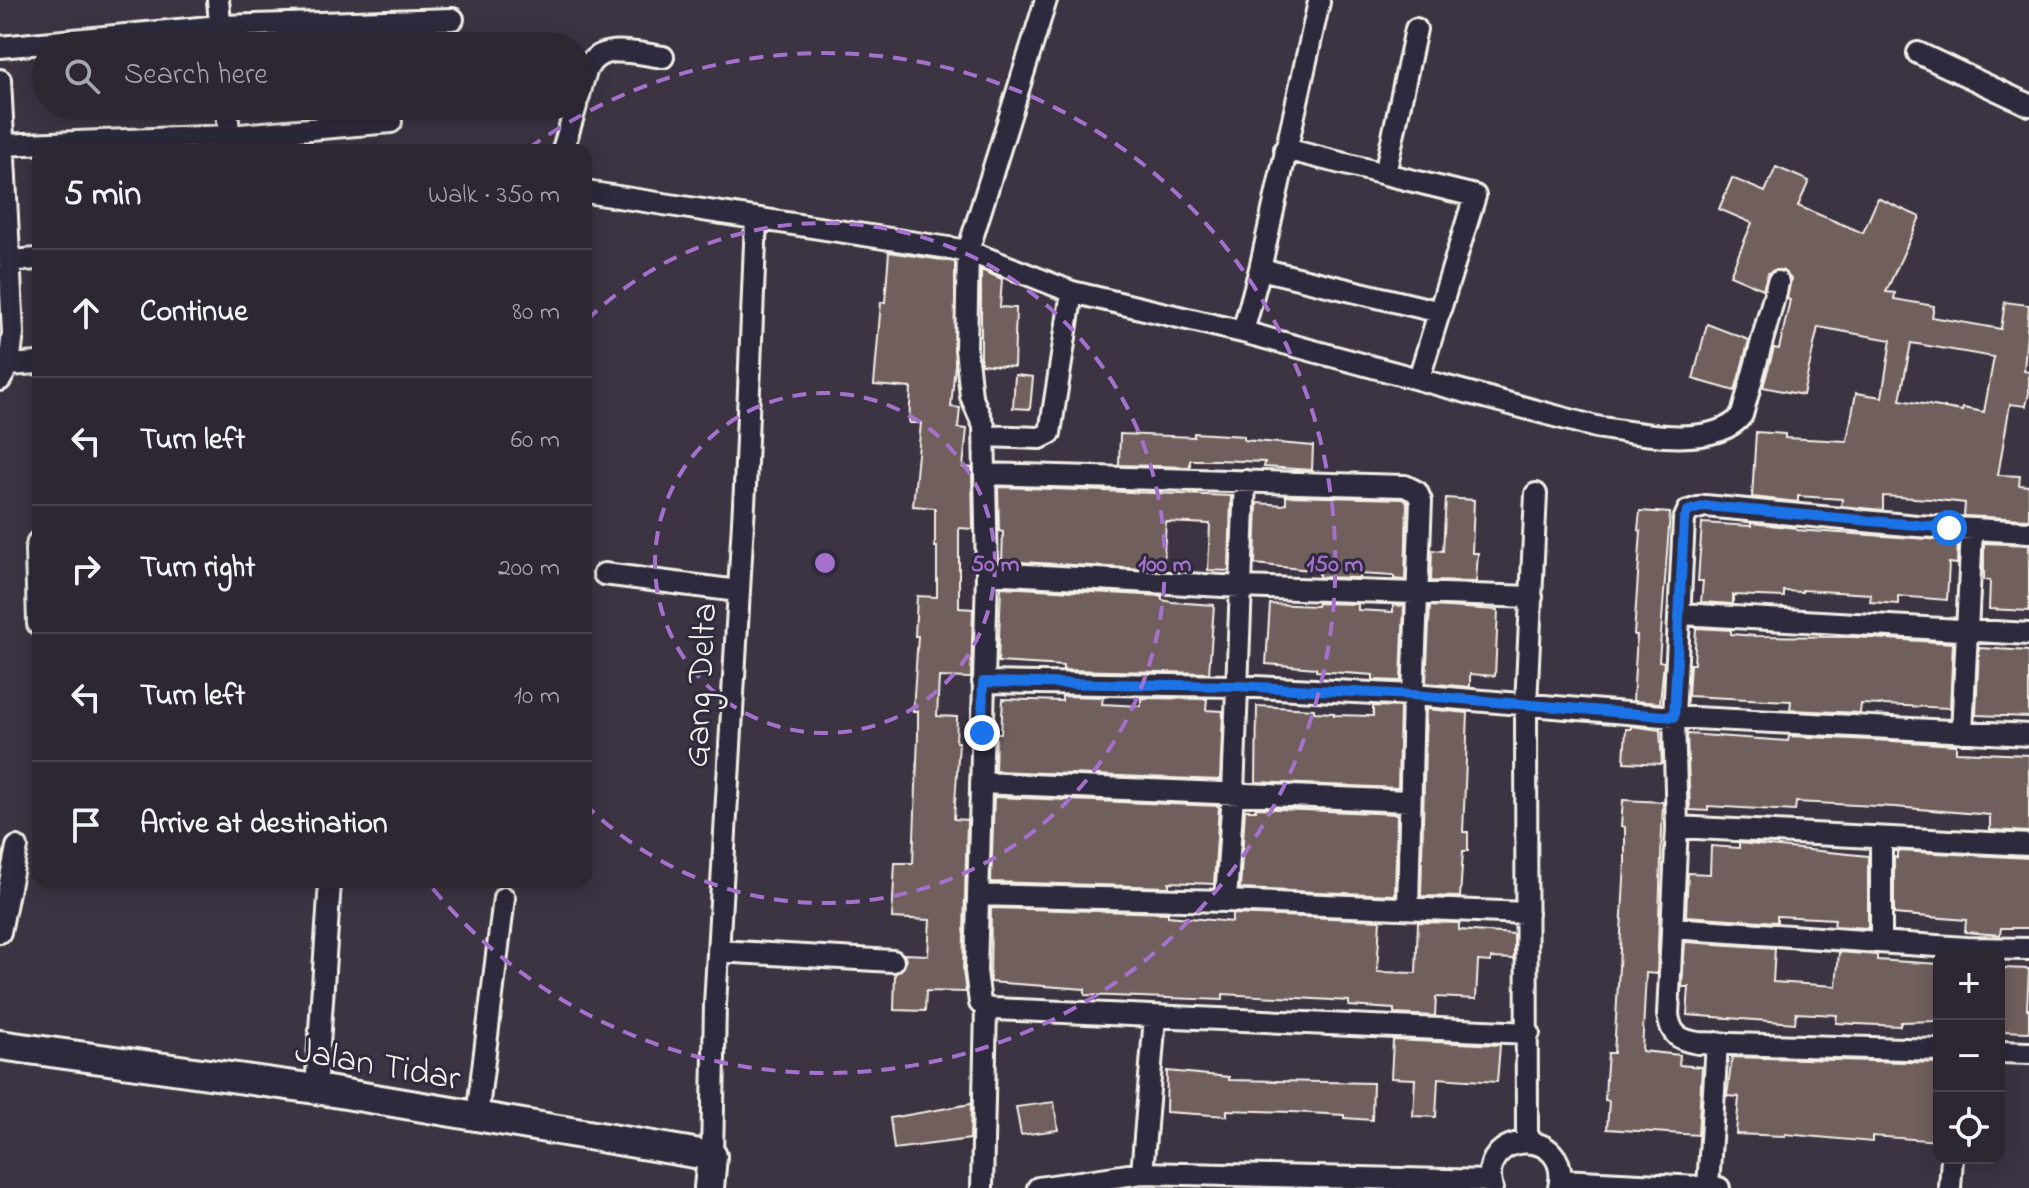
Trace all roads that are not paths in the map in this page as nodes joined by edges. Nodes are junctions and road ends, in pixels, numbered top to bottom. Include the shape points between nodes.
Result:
1 (218, 0) edge
2 (1046, 0) edge
3 (1319, 2) dead end
4 (453, 19) dead end
5 (1416, 29) dead end
6 (221, 32) edge
7 (276, 32) edge
8 (32, 45) edge
9 (0, 47) edge
10 (1918, 53) dead end
11 (663, 57) dead end
12 (592, 62) edge
13 (0, 80) edge
14 (2029, 105) edge
15 (228, 120) edge
16 (572, 120) edge
17 (391, 122) dead end
18 (230, 143) edge
19 (2, 144) edge
20 (565, 144) edge
21 (1285, 149) junction
22 (1385, 174) junction
23 (592, 193) edge
24 (756, 219) junction
25 (968, 251) junction
26 (32, 259) edge
27 (9, 261) junction
28 (1260, 269) junction
29 (1778, 282) dead end
30 (1072, 292) junction
31 (1440, 312) junction
32 (1243, 332) junction
33 (32, 365) edge
34 (5, 372) edge
35 (1419, 378) junction
36 (985, 436) junction
37 (985, 474) junction
38 (1245, 481) junction
39 (1536, 494) dead end
40 (1972, 530) junction
41 (2029, 532) edge
42 (987, 573) junction
43 (604, 574) dead end
44 (1241, 587) junction
45 (738, 591) junction
46 (1418, 592) junction
47 (1532, 597) junction
48 (1681, 614) junction
49 (1967, 631) junction
50 (2029, 634) edge
51 (983, 682) junction
52 (1236, 686) junction
53 (1413, 695) junction
54 (1526, 705) junction
55 (1674, 717) junction
56 (1962, 732) junction
57 (2029, 735) edge
58 (981, 783) junction
59 (1233, 793) junction
60 (1409, 801) junction
61 (1677, 827) junction
62 (1881, 838) junction
63 (2029, 845) edge
64 (17, 847) dead end
65 (330, 888) edge
66 (978, 895) junction
67 (504, 898) dead end
68 (1226, 901) junction
69 (1408, 908) junction
70 (1527, 913) junction
71 (1672, 928) junction
72 (0, 932) edge
73 (1881, 941) junction
74 (1940, 948) edge
75 (2029, 949) edge
76 (2005, 950) edge
77 (718, 951) junction
78 (893, 961) dead end
79 (986, 1008) junction
80 (1155, 1017) junction
81 (1529, 1033) junction
82 (1717, 1043) junction
83 (0, 1045) edge
84 (1933, 1050) edge
85 (2005, 1052) edge
86 (2029, 1053) edge
87 (316, 1089) junction
88 (477, 1117) junction
89 (1527, 1141) junction
90 (712, 1156) junction
91 (1952, 1164) edge
92 (1142, 1173) junction
93 (1088, 1184) edge
94 (1491, 1184) edge
95 (1560, 1184) edge
96 (1682, 1187) edge
97 (1708, 1187) edge
98 (709, 1188) edge
99 (982, 1188) edge
100 (1038, 1188) edge
101 (1719, 1188) edge
102 (1950, 1188) edge

1 - 6 street
2 - 25 street
3 - 21 street
4 - 7 street
5 - 22 street
8 - 9 street
10 - 14 street
11 - 12 street via 613,51
13 - 19 street
15 - 18 street
16 - 20 street
17 - 18 street
18 - 19 street
19 - 27 street
21 - 22 street
21 - 28 street
22 - 31 street via 1475,196
23 - 24 street
24 - 25 street
24 - 45 street, Gang Delta
25 - 30 street
25 - 36 street via 968,382
26 - 27 street
27 - 34 street via 13,333
28 - 31 street
28 - 32 street
29 - 35 street via 1742,415 1723,430 1671,436 1610,429
30 - 32 street
30 - 36 street via 1050,433 1040,438
31 - 35 street
32 - 35 street
33 - 34 street
36 - 37 street
37 - 38 street
37 - 42 street
38 - 44 street
38 - 46 street via 1414,489 1421,501
39 - 47 street
40 - 41 street
40 - 48 street via 1696,507 1684,520
40 - 49 street
42 - 44 street
42 - 51 street
43 - 45 street
44 - 46 street
44 - 52 street
45 - 77 street, Gang Delta
46 - 47 street
46 - 53 street
47 - 54 street
48 - 49 street
48 - 55 street
49 - 50 street
49 - 56 street
51 - 52 street
51 - 58 street
52 - 53 street
52 - 59 street
53 - 54 street
53 - 60 street
54 - 55 street
54 - 70 street
55 - 56 street
55 - 61 street
56 - 57 street
58 - 59 street
58 - 66 street
59 - 60 street
59 - 68 street
60 - 69 street
61 - 62 street
61 - 71 street
62 - 63 street
62 - 73 street
64 - 72 street
65 - 87 street
66 - 68 street
66 - 79 street via 977,987
67 - 88 street
68 - 69 street
69 - 70 street
70 - 81 street
71 - 73 street
71 - 82 street via 1671,1029 1681,1039
73 - 74 street
75 - 76 street
77 - 78 street
77 - 90 street, Gang Delta
79 - 80 street
79 - 99 street
80 - 81 street
80 - 92 street
81 - 89 street
82 - 84 street
82 - 97 street
83 - 87 main road, Jalan Tidar
85 - 86 street
87 - 88 main road, Jalan Tidar
88 - 90 main road, Jalan Tidar
89 - 94 street via 1515,1142 1495,1157
89 - 95 street via 1553,1154
90 - 98 main road
91 - 102 street
92 - 93 street
92 - 94 street
93 - 100 street
95 - 96 street
96 - 97 street
97 - 101 street

